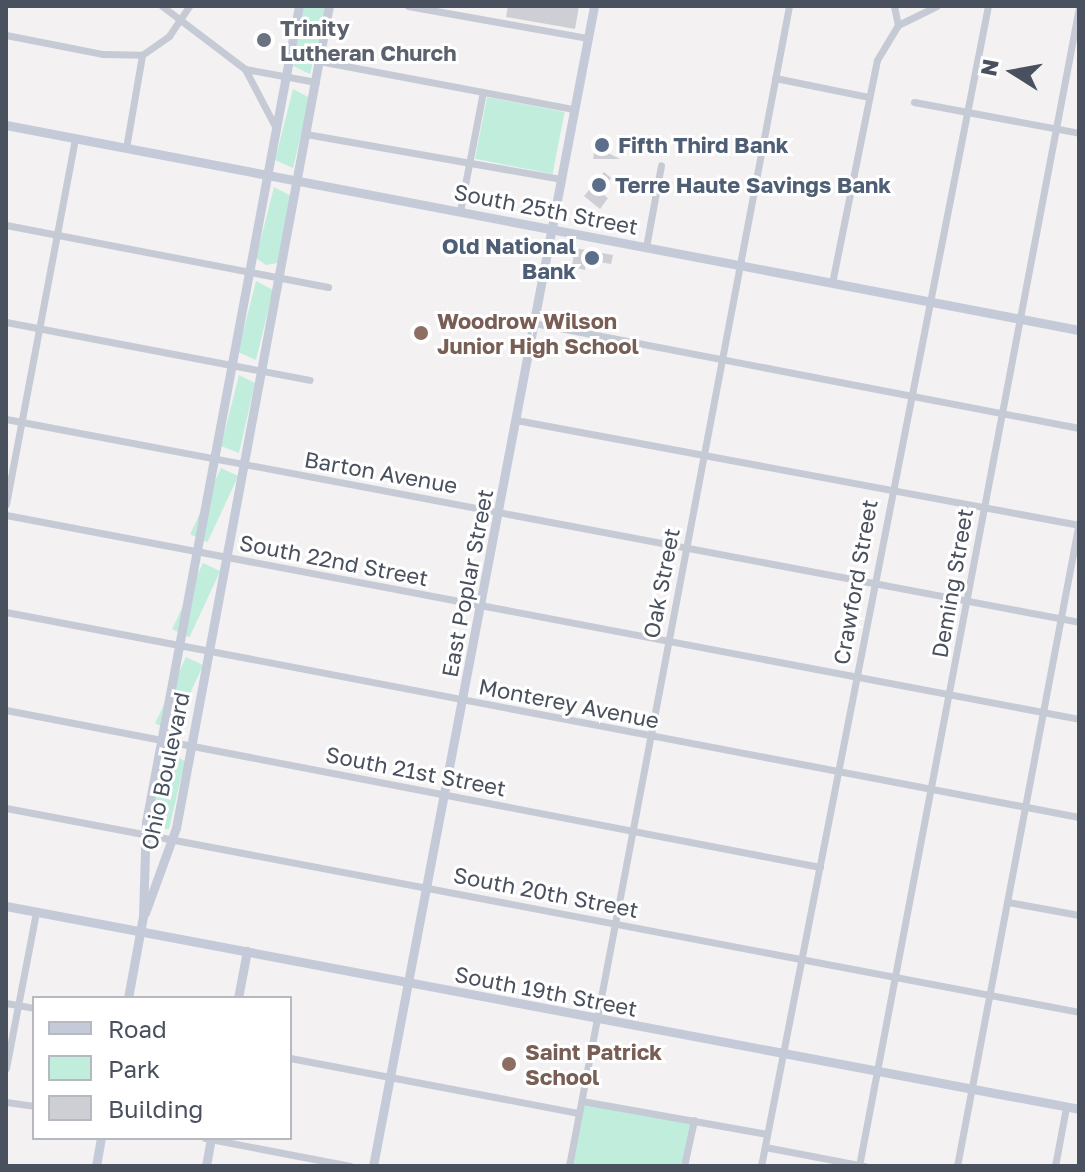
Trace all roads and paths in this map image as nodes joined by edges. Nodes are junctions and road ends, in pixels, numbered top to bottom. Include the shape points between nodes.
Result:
1 (162, 6) edge
2 (189, 6) edge
3 (299, 6) edge
4 (329, 6) edge
5 (408, 6) edge
6 (594, 6) edge
7 (789, 6) edge
8 (894, 6) edge
9 (937, 6) edge
10 (988, 6) edge
11 (1079, 7) edge
12 (181, 19) junction
13 (898, 25) junction
14 (6, 35) edge
15 (588, 38) junction
16 (142, 55) junction
17 (319, 61) junction
18 (245, 69) junction
19 (286, 77) junction
20 (775, 78) junction
21 (316, 82) junction
22 (483, 92) junction
23 (868, 97) junction
24 (914, 102) dead end
25 (574, 109) junction
26 (962, 111) junction
27 (6, 125) edge
28 (276, 128) junction
29 (1056, 129) junction
30 (1079, 133) edge
31 (306, 134) junction
32 (75, 138) junction
33 (126, 148) junction
34 (469, 163) junction
35 (661, 165) dead end
36 (267, 175) junction
37 (562, 179) junction
38 (297, 180) junction
39 (460, 211) junction
40 (6, 225) edge
41 (553, 228) junction
42 (56, 235) junction
43 (646, 247) junction
44 (740, 264) junction
45 (248, 272) junction
46 (279, 277) junction
47 (832, 283) junction
48 (328, 287) dead end
49 (927, 302) junction
50 (1020, 319) junction
51 (6, 322) edge
52 (534, 323) junction
53 (38, 327) junction
54 (1079, 330) edge
55 (723, 358) junction
56 (231, 366) junction
57 (262, 371) junction
58 (309, 380) dead end
59 (909, 395) junction
60 (1001, 413) junction
61 (6, 419) edge
62 (516, 420) junction
63 (20, 422) junction
64 (1079, 428) edge
65 (704, 452) junction
66 (214, 459) junction
67 (244, 465) junction
68 (891, 488) junction
69 (6, 504) edge
70 (984, 507) junction
71 (499, 512) junction
72 (6, 515) edge
73 (1079, 524) edge
74 (687, 546) junction
75 (197, 552) junction
76 (226, 558) junction
77 (874, 583) junction
78 (968, 602) junction
79 (481, 606) junction
80 (6, 612) edge
81 (1060, 618) junction
82 (1079, 622) edge
83 (669, 641) junction
84 (178, 646) junction
85 (208, 653) junction
86 (856, 677) junction
87 (949, 696) junction
88 (463, 700) junction
89 (6, 710) edge
90 (1042, 712) junction
91 (1079, 719) edge
92 (650, 737) junction
93 (160, 740) junction
94 (191, 747) junction
95 (839, 772) junction
96 (931, 790) junction
97 (445, 794) junction
98 (1025, 807) junction
99 (6, 808) edge
100 (1079, 817) edge
101 (633, 830) junction
102 (144, 835) junction
103 (172, 841) junction
104 (820, 867) junction
105 (427, 889) junction
106 (1008, 902) junction
107 (6, 906) edge
108 (36, 912) junction
109 (1079, 915) edge
110 (143, 916) junction
111 (615, 923) junction
112 (140, 932) junction
113 (247, 951) junction
114 (801, 958) junction
115 (895, 977) junction
116 (409, 983) junction
117 (128, 996) edge
118 (238, 996) edge
119 (989, 996) junction
120 (6, 1003) edge
121 (18, 1005) junction
122 (32, 1008) edge
123 (1079, 1012) edge
124 (597, 1019) junction
125 (782, 1054) junction
126 (292, 1058) edge
127 (6, 1068) edge
128 (878, 1072) junction
129 (390, 1077) junction
130 (971, 1090) junction
131 (582, 1101) junction
132 (6, 1102) edge
133 (32, 1106) edge
134 (1066, 1107) junction
135 (1079, 1109) edge
136 (579, 1113) junction
137 (694, 1120) junction
138 (767, 1134) junction
139 (101, 1140) edge
140 (209, 1140) edge
141 (219, 1140) edge
142 (765, 1147) junction
143 (96, 1166) edge
144 (206, 1166) edge
145 (350, 1166) edge
146 (373, 1166) edge
147 (569, 1166) edge
148 (684, 1166) edge
149 (761, 1166) edge
150 (861, 1166) edge
151 (957, 1166) edge
152 (1055, 1166) edge

1 - 12 street
2 - 12 street
3 - 19 street, Ohio Boulevard
4 - 17 street, Ohio Boulevard
5 - 15 street
6 - 15 street, East Poplar Street
7 - 20 street, Oak Street
8 - 13 street
9 - 13 street
10 - 26 street, Crawford Street
11 - 29 street, Deming Street
12 - 16 street
12 - 18 street
13 - 23 street via 877,60
14 - 16 street via 113,56
15 - 25 street, East Poplar Street
16 - 33 street
17 - 21 street, Ohio Boulevard
17 - 22 street
18 - 19 street
18 - 28 street
19 - 21 street
19 - 28 street, Ohio Boulevard
20 - 23 street
20 - 44 street, Oak Street
21 - 31 street, Ohio Boulevard
22 - 25 street
22 - 34 street
23 - 47 street
24 - 26 street
25 - 37 street, East Poplar Street
26 - 29 street
26 - 49 street, Crawford Street
27 - 32 street, South 25th Street
28 - 36 street, Ohio Boulevard
29 - 30 street
29 - 50 street, Deming Street
31 - 34 street
31 - 38 street, Ohio Boulevard
32 - 33 street, South 25th Street
32 - 42 street
33 - 36 street, South 25th Street
34 - 37 street
34 - 39 street
35 - 43 street
36 - 38 street, South 25th Street
36 - 45 street, Ohio Boulevard
37 - 41 street, East Poplar Street
38 - 39 street, South 25th Street
38 - 46 street, Ohio Boulevard
39 - 41 street, South 25th Street
40 - 42 street
41 - 43 street, South 25th Street
41 - 52 street, East Poplar Street
42 - 45 street
42 - 53 street
43 - 44 street, South 25th Street
44 - 47 street, South 25th Street
44 - 55 street, Oak Street
45 - 46 street
45 - 56 street, Ohio Boulevard
46 - 48 street
46 - 57 street, Ohio Boulevard
47 - 49 street, South 25th Street
49 - 50 street, South 25th Street
49 - 59 street, Crawford Street
50 - 54 street, South 25th Street
50 - 60 street, Deming Street
51 - 53 street
52 - 55 street
52 - 62 street, East Poplar Street
53 - 56 street
53 - 63 street
55 - 59 street
55 - 65 street, Oak Street
56 - 57 street
56 - 66 street, Ohio Boulevard
57 - 58 street
57 - 67 street, Ohio Boulevard
59 - 60 street
59 - 68 street, Crawford Street
60 - 64 street
60 - 70 street, Deming Street
61 - 63 street, Barton Avenue
62 - 65 street
62 - 71 street, East Poplar Street
63 - 66 street, Barton Avenue
63 - 69 street
65 - 68 street
65 - 74 street, Oak Street
66 - 67 street, Barton Avenue
66 - 75 street, Ohio Boulevard
67 - 71 street, Barton Avenue
67 - 76 street, Ohio Boulevard
68 - 70 street
68 - 77 street, Crawford Street
70 - 73 street
70 - 78 street, Deming Street
71 - 74 street, Barton Avenue
71 - 79 street, East Poplar Street
72 - 75 street, South 22nd Street
73 - 81 street
74 - 77 street, Barton Avenue
74 - 83 street, Oak Street
75 - 76 street, South 22nd Street
75 - 84 street, Ohio Boulevard
76 - 79 street, South 22nd Street
76 - 85 street, Ohio Boulevard
77 - 78 street, Barton Avenue
77 - 86 street, Crawford Street
78 - 81 street, Barton Avenue
78 - 87 street, Deming Street
79 - 83 street, South 22nd Street
79 - 88 street, East Poplar Street
80 - 84 street, Monterey Avenue
81 - 82 street, Barton Avenue
81 - 90 street
83 - 86 street, South 22nd Street
83 - 92 street, Oak Street
84 - 85 street, Monterey Avenue
84 - 93 street, Ohio Boulevard
85 - 88 street, Monterey Avenue
85 - 94 street, Ohio Boulevard
86 - 87 street, South 22nd Street
86 - 95 street, Crawford Street
87 - 90 street, South 22nd Street
87 - 96 street, Deming Street
88 - 92 street, Monterey Avenue
88 - 97 street, East Poplar Street
89 - 93 street, South 21st Street
90 - 91 street, South 22nd Street
90 - 98 street
92 - 95 street, Monterey Avenue
92 - 101 street, Oak Street
93 - 94 street, South 21st Street
93 - 102 street, Ohio Boulevard
94 - 97 street, South 21st Street
94 - 103 street, Ohio Boulevard
95 - 96 street, Monterey Avenue
95 - 104 street, Crawford Street
96 - 98 street, Monterey Avenue
96 - 115 street, Deming Street
97 - 101 street, South 21st Street
97 - 105 street, East Poplar Street
98 - 100 street, Monterey Avenue
98 - 106 street
99 - 102 street, South 20th Street
101 - 104 street, South 21st Street
101 - 111 street, Oak Street
102 - 103 street, South 20th Street
102 - 110 street, Ohio Boulevard
103 - 105 street, South 20th Street
103 - 110 street, Ohio Boulevard
104 - 114 street, Crawford Street
105 - 111 street, South 20th Street
105 - 116 street, East Poplar Street
106 - 109 street
106 - 119 street
107 - 108 street, South 19th Street
108 - 112 street, South 19th Street
108 - 121 street
110 - 112 street
111 - 114 street, South 20th Street
111 - 124 street, Oak Street
112 - 113 street, South 19th Street
112 - 117 street
113 - 116 street, South 19th Street
113 - 118 street
114 - 115 street, South 20th Street
114 - 125 street, Crawford Street
115 - 119 street, South 20th Street
115 - 128 street, Deming Street
116 - 124 street, South 19th Street
116 - 129 street, East Poplar Street
119 - 123 street, South 20th Street
119 - 130 street
120 - 121 street
121 - 122 street
121 - 127 street
124 - 125 street, South 19th Street
124 - 131 street, Oak Street
125 - 128 street, South 19th Street
125 - 138 street, Crawford Street
126 - 129 street
128 - 130 street, South 19th Street
128 - 150 street, Deming Street
129 - 136 street
129 - 146 street, East Poplar Street
130 - 134 street, South 19th Street
130 - 151 street
131 - 136 street, Oak Street
131 - 137 street
132 - 133 street
134 - 135 street, South 19th Street
134 - 152 street
136 - 147 street, Oak Street
137 - 138 street
137 - 148 street
138 - 142 street, Crawford Street
139 - 143 street
140 - 144 street
141 - 145 street
142 - 149 street, Crawford Street
142 - 150 street

